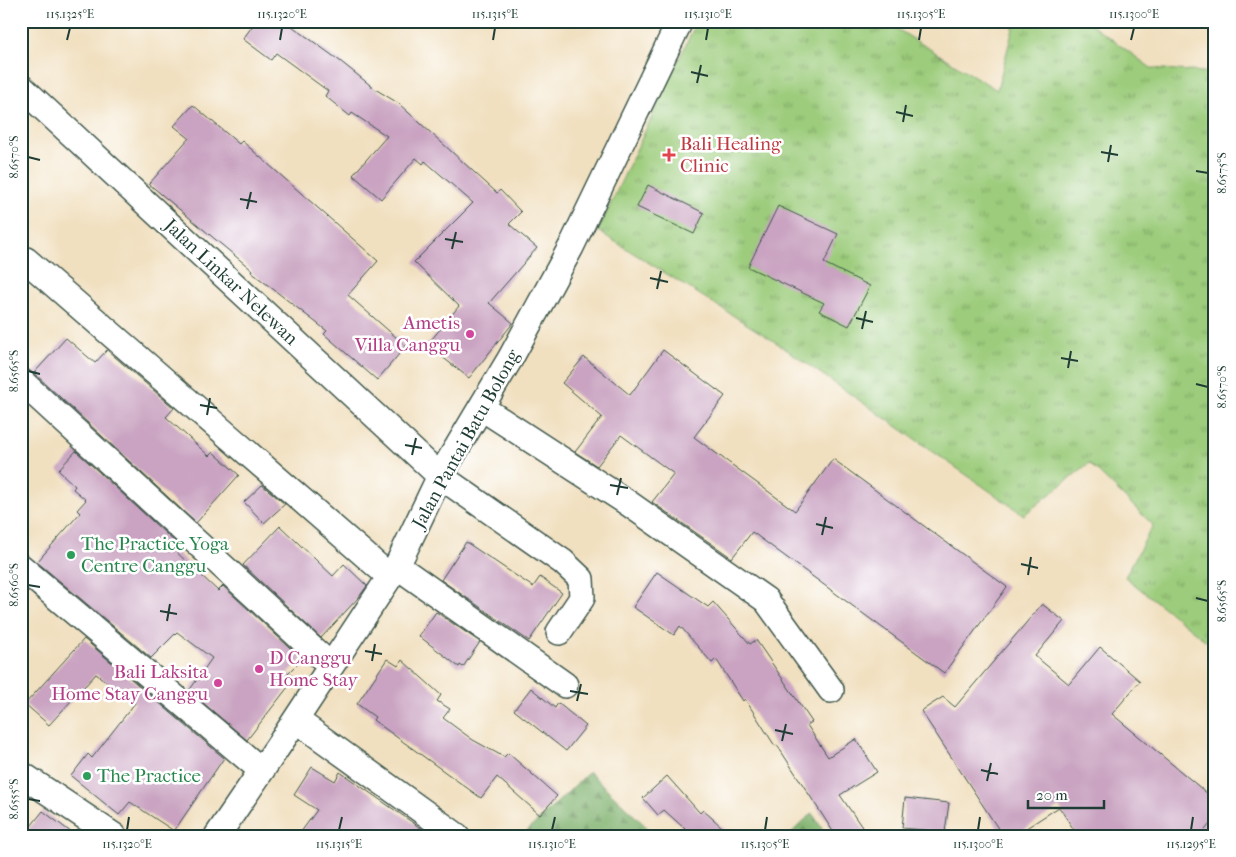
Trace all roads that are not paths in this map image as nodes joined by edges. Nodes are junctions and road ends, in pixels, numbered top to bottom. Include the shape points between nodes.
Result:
1 (680, 21) edge
2 (21, 87) edge
3 (26, 260) dead end
4 (21, 381) edge
5 (482, 408) junction
6 (440, 476) junction
7 (21, 567) edge
8 (393, 571) junction
9 (559, 632) dead end
10 (331, 666) junction
11 (565, 685) dead end
12 (832, 690) dead end
13 (296, 720) junction
14 (261, 770) junction
15 (21, 774) edge
16 (114, 836) edge
17 (217, 836) edge
18 (457, 836) edge

1 - 5 street, Jalan Pantai Batu Bolong via 570,247
2 - 6 street, Jalan Linkar Nelewan
3 - 8 street
4 - 10 street
5 - 6 street, Jalan Pantai Batu Bolong
5 - 12 street via 628,502 766,600
6 - 8 street, Jalan Pantai Batu Bolong
6 - 9 street, Jalan Linkar Nelewan via 563,562 581,579 582,598
7 - 14 street
8 - 10 street, Jalan Pantai Batu Bolong
8 - 11 street
10 - 13 street, Jalan Pantai Batu Bolong
13 - 14 street, Jalan Pantai Batu Bolong
13 - 18 street
14 - 17 street, Jalan Pantai Batu Bolong
15 - 16 street

